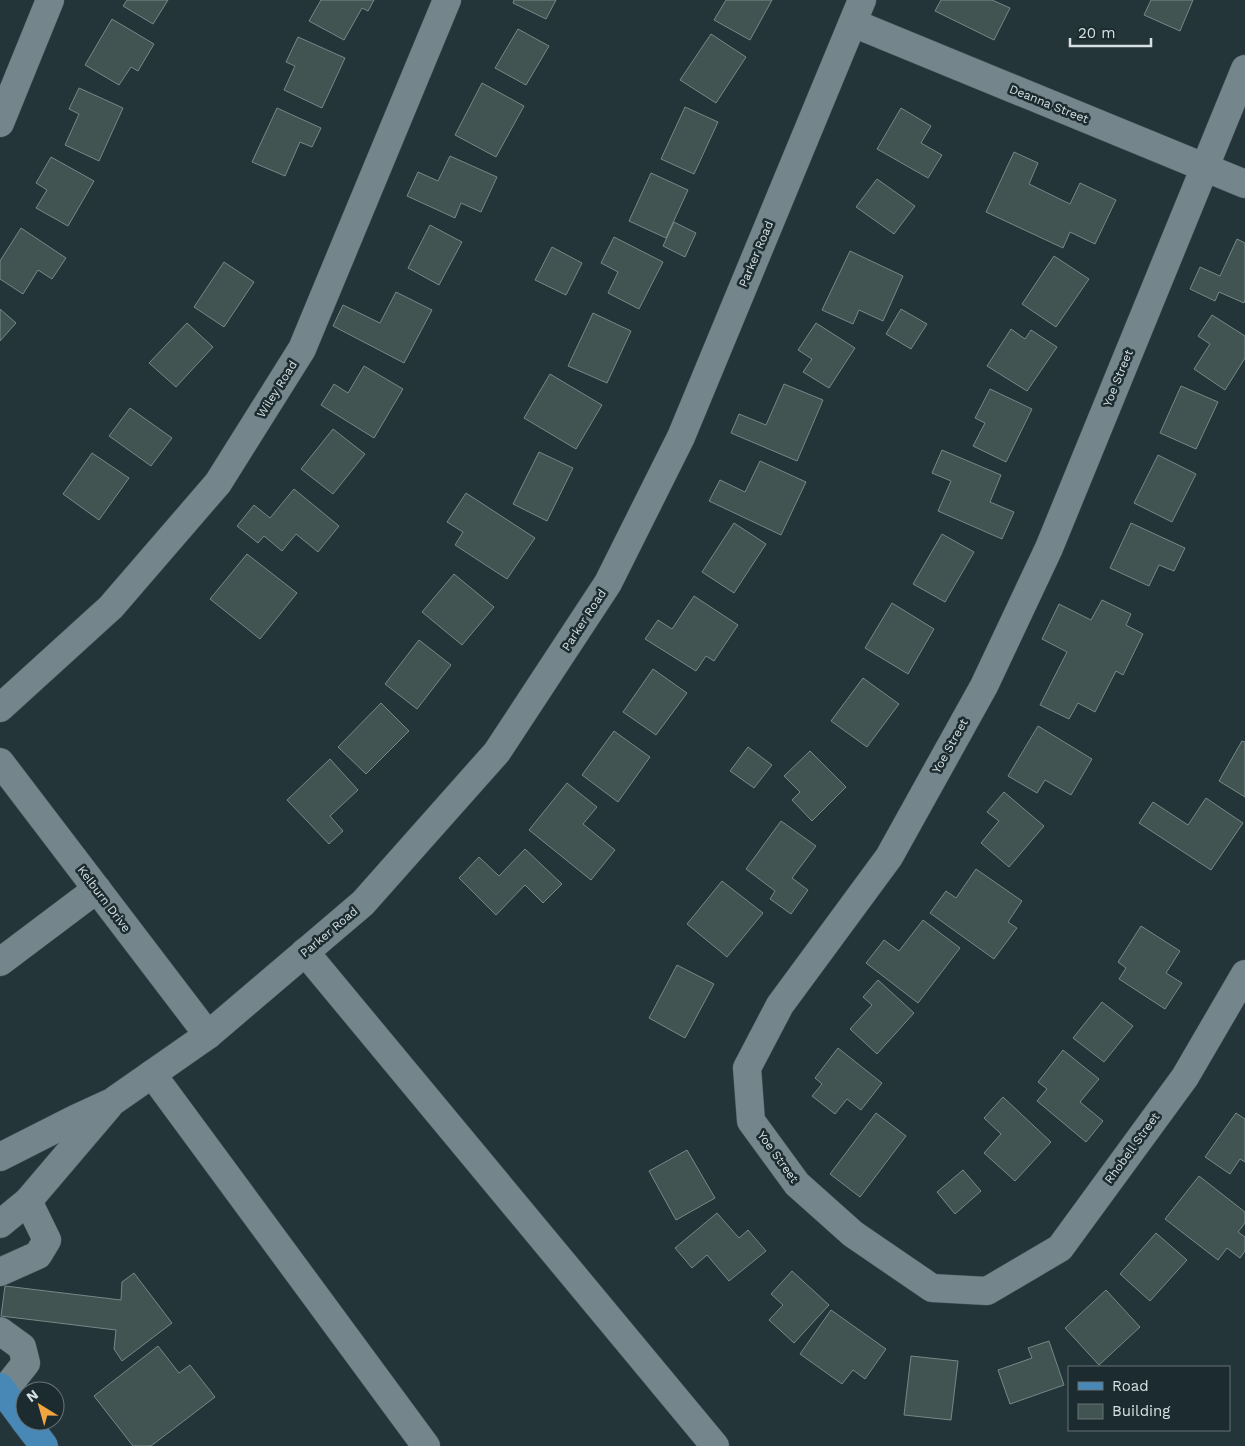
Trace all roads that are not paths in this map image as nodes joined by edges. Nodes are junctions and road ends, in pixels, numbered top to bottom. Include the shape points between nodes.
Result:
1 (50, 0) edge
2 (447, 0) edge
3 (857, 11) edge
4 (1245, 69) edge
5 (0, 122) edge
6 (1204, 168) junction
7 (1245, 184) edge
8 (0, 708) edge
9 (0, 762) edge
10 (97, 889) junction
11 (305, 952) junction
12 (0, 962) edge
13 (1245, 974) edge
14 (208, 1035) junction
15 (152, 1074) junction
16 (112, 1102) junction
17 (0, 1157) edge
18 (28, 1201) junction
19 (0, 1224) edge
20 (0, 1272) edge
21 (987, 1291) joint
22 (0, 1331) edge
23 (2, 1390) edge
24 (15, 1408) edge
25 (33, 1431) edge
26 (44, 1446) edge
27 (426, 1446) edge
28 (715, 1446) edge

1 - 5 street
2 - 8 street, Wiley Road via 302,349 218,482 111,607
3 - 6 street, Deanna Street
3 - 11 street, Parker Road via 680,437 608,583 497,752 363,903
4 - 6 street, Yoe Street
6 - 7 street, Deanna Street
6 - 21 street, Yoe Street via 1049,548 984,686 888,857 780,1005 747,1068 751,1121 797,1184 853,1234 932,1288
9 - 10 street, Kelburn Drive
10 - 12 street
10 - 14 street, Kelburn Drive
11 - 14 street, Parker Road
11 - 28 street
13 - 21 street, Rhobell Street via 1185,1076 1060,1248
14 - 15 street, Parker Road
15 - 16 street, Parker Road
15 - 27 street
16 - 17 street, Parker Road
16 - 18 street, Parker Road
18 - 19 street, Parker Road
18 - 20 street via 48,1240 38,1255
22 - 23 street via 22,1347 26,1362
23 - 24 main road
25 - 26 main road

